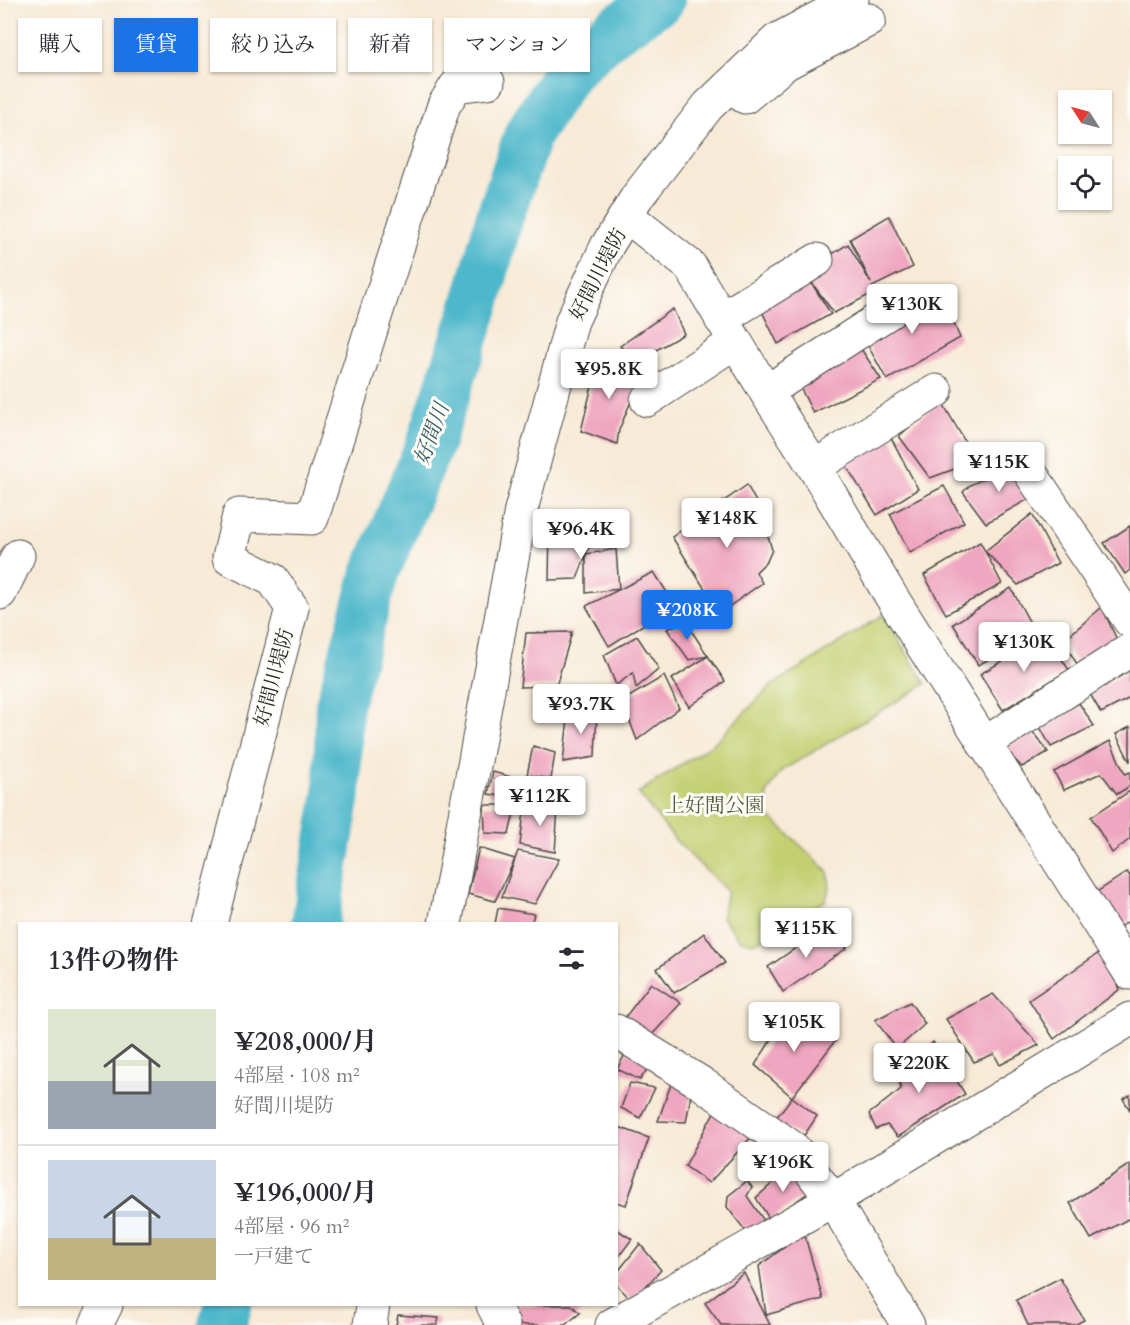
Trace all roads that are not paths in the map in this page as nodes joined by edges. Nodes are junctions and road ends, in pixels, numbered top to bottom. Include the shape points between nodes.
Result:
1 (861, 10) edge
2 (488, 82) dead end
3 (627, 216) junction
4 (817, 260) dead end
5 (891, 311) dead end
6 (728, 331) junction
7 (936, 391) dead end
8 (766, 392) junction
9 (647, 400) dead end
10 (814, 467) junction
11 (1029, 471) dead end
12 (18, 556) dead end
13 (0, 593) edge
14 (1130, 621) edge
15 (1130, 650) edge
16 (984, 744) junction
17 (211, 922) edge
18 (445, 922) edge
19 (1130, 973) edge
20 (1130, 1019) edge
21 (618, 1032) edge
22 (833, 1200) junction
23 (106, 1306) edge
24 (373, 1306) edge
25 (493, 1306) edge
26 (96, 1325) edge
27 (370, 1325) edge
28 (502, 1325) edge
29 (612, 1325) edge
30 (908, 1325) edge

1 - 3 street, 好間川堤防 via 777,40 708,106
2 - 17 street, 好間川堤防 via 456,86 444,105 312,518 240,515 229,558 273,580 292,608
3 - 6 street via 690,266
3 - 18 street, 好間川堤防 via 607,246 572,321 521,510
4 - 6 street
5 - 8 street
6 - 8 street
6 - 9 street
7 - 10 street
8 - 10 street
10 - 16 street
11 - 14 street
12 - 13 street
15 - 16 street
16 - 19 street
20 - 22 street
21 - 22 street via 701,1083 794,1149
22 - 29 street
22 - 30 street
23 - 26 street
24 - 27 street
25 - 28 street

